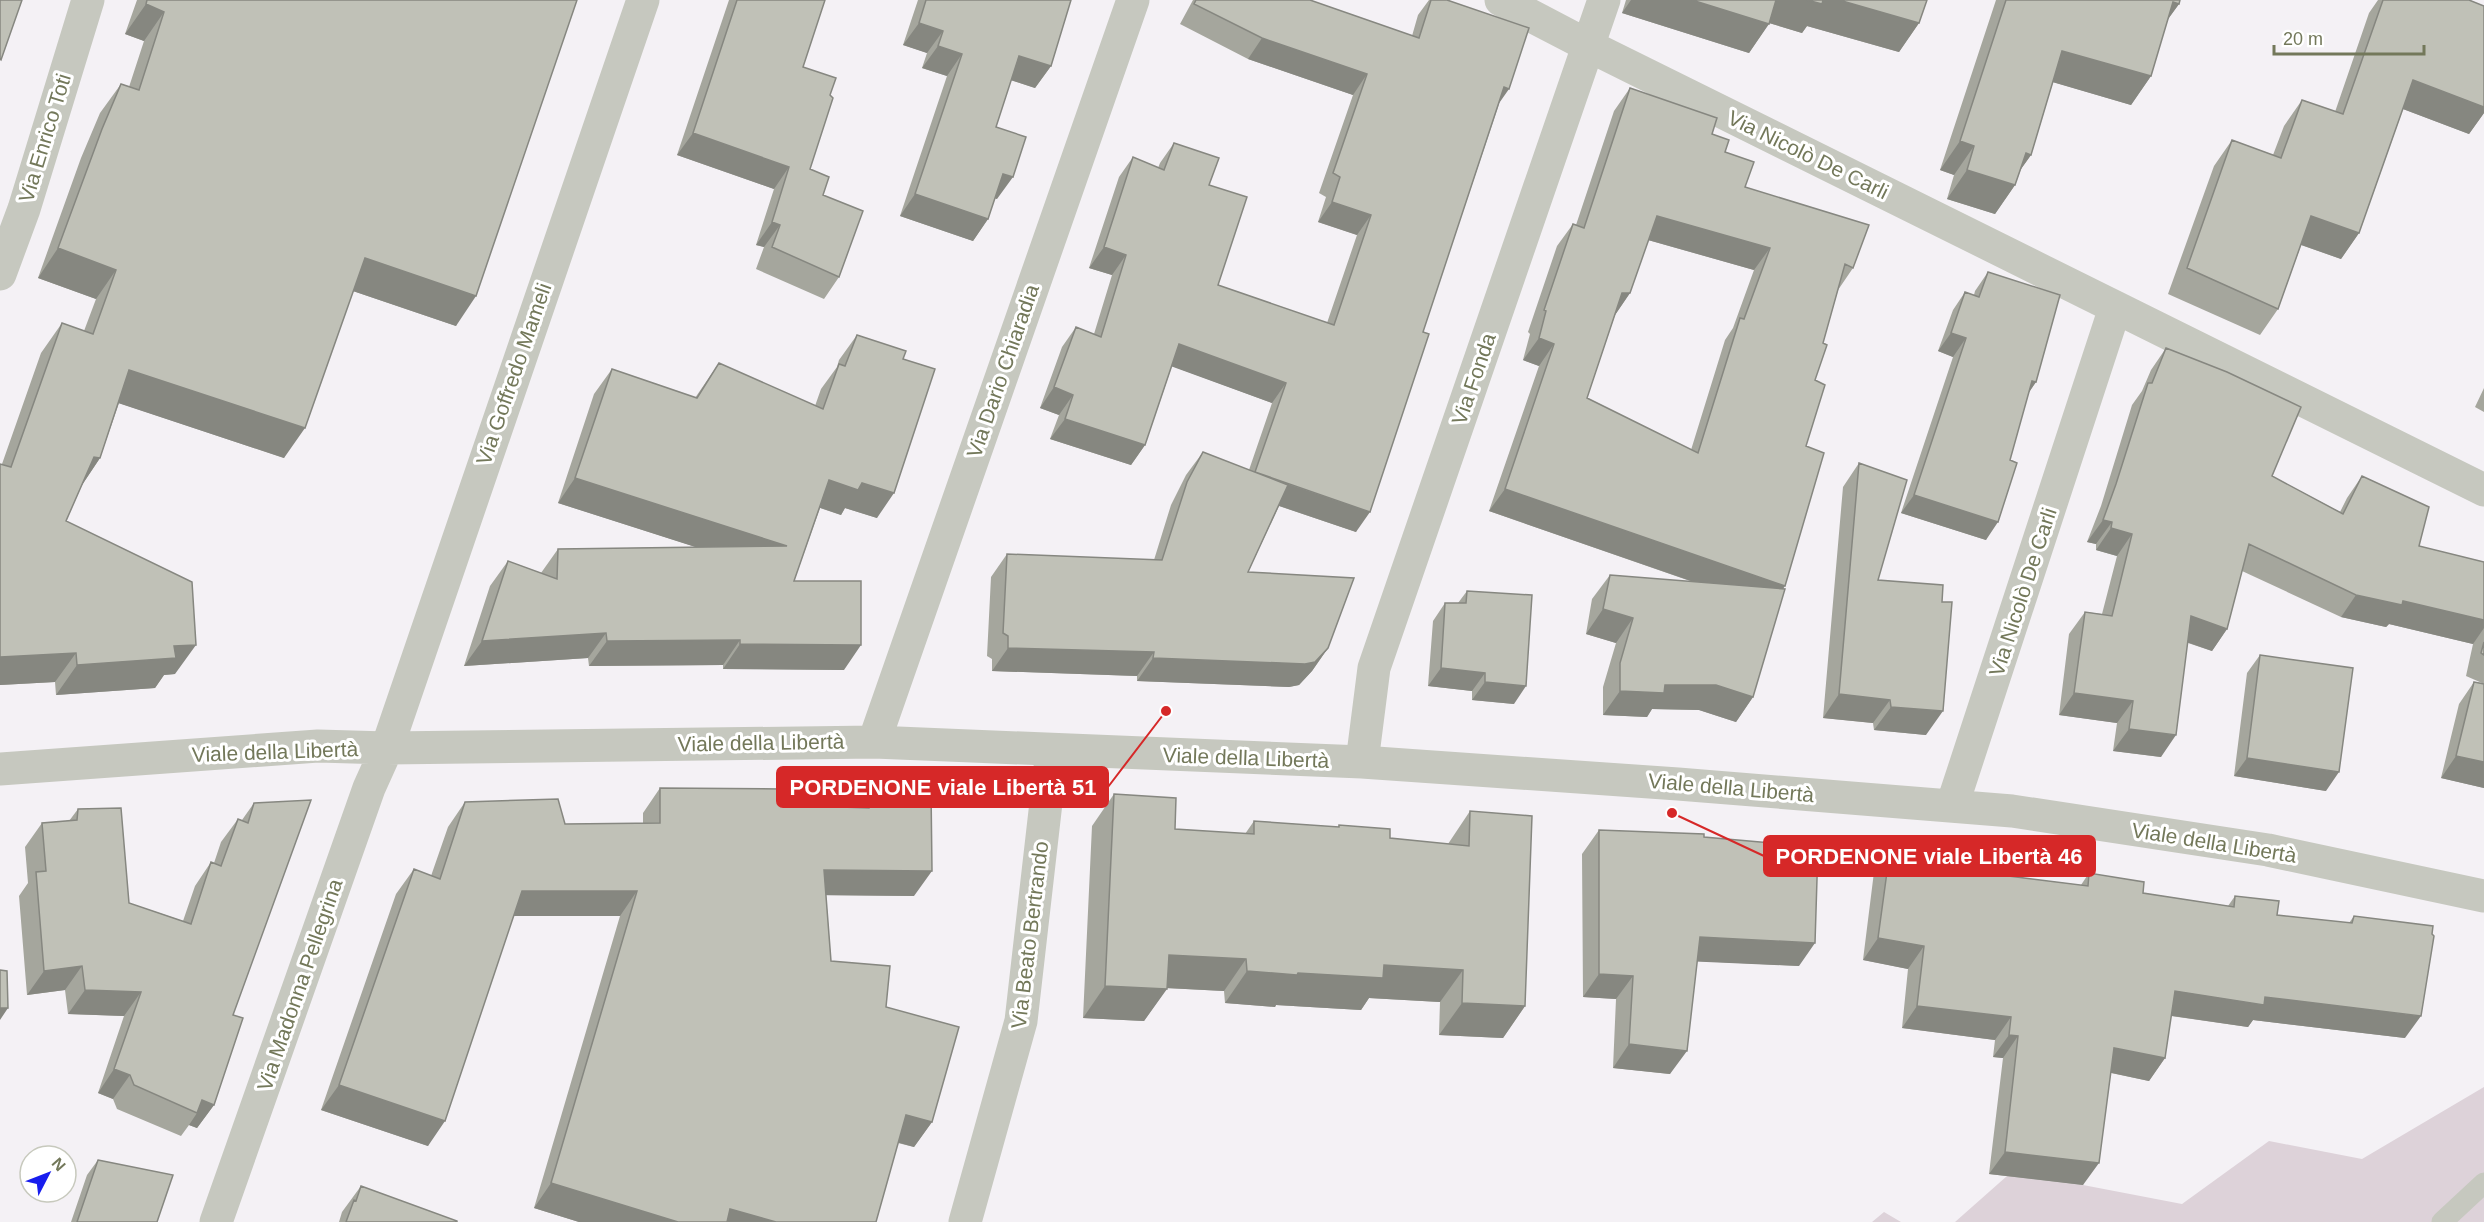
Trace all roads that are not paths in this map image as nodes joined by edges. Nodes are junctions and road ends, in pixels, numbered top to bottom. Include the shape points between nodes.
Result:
1 (88, 0) edge
2 (643, 0) edge
3 (1133, 0) edge
4 (1501, 0) edge
5 (1604, 0) edge
6 (1588, 46) junction
7 (0, 274) edge
8 (2115, 308) junction
9 (2484, 490) edge
10 (874, 742) junction
11 (387, 748) junction
12 (1052, 750) junction
13 (1362, 762) junction
14 (0, 769) edge
15 (1952, 807) junction
16 (2484, 896) edge
17 (2484, 1183) edge
18 (216, 1222) edge
19 (965, 1222) edge
20 (2442, 1222) edge

1 - 7 street, Via Enrico Toti
2 - 11 street, Via Goffredo Mameli
3 - 10 street, Via Dario Chiaradia
4 - 6 street, Via Nicolò De Carli
5 - 6 street, Via Fonda
6 - 8 street, Via Nicolò De Carli
6 - 13 street, Via Fonda via 1374,668
8 - 9 street, Via Nicolò De Carli
8 - 15 street, Via Nicolò De Carli
10 - 11 street, Viale della Libertà
10 - 12 street, Viale della Libertà
11 - 14 street, Viale della Libertà via 318,746
11 - 18 street, Via Madonna Pellegrina via 369,788
12 - 13 street, Viale della Libertà
12 - 19 street, Via Beato Bertrando via 1022,1021
13 - 15 street, Viale della Libertà
15 - 16 street, Viale della Libertà via 2012,811 2268,850
17 - 20 lane

